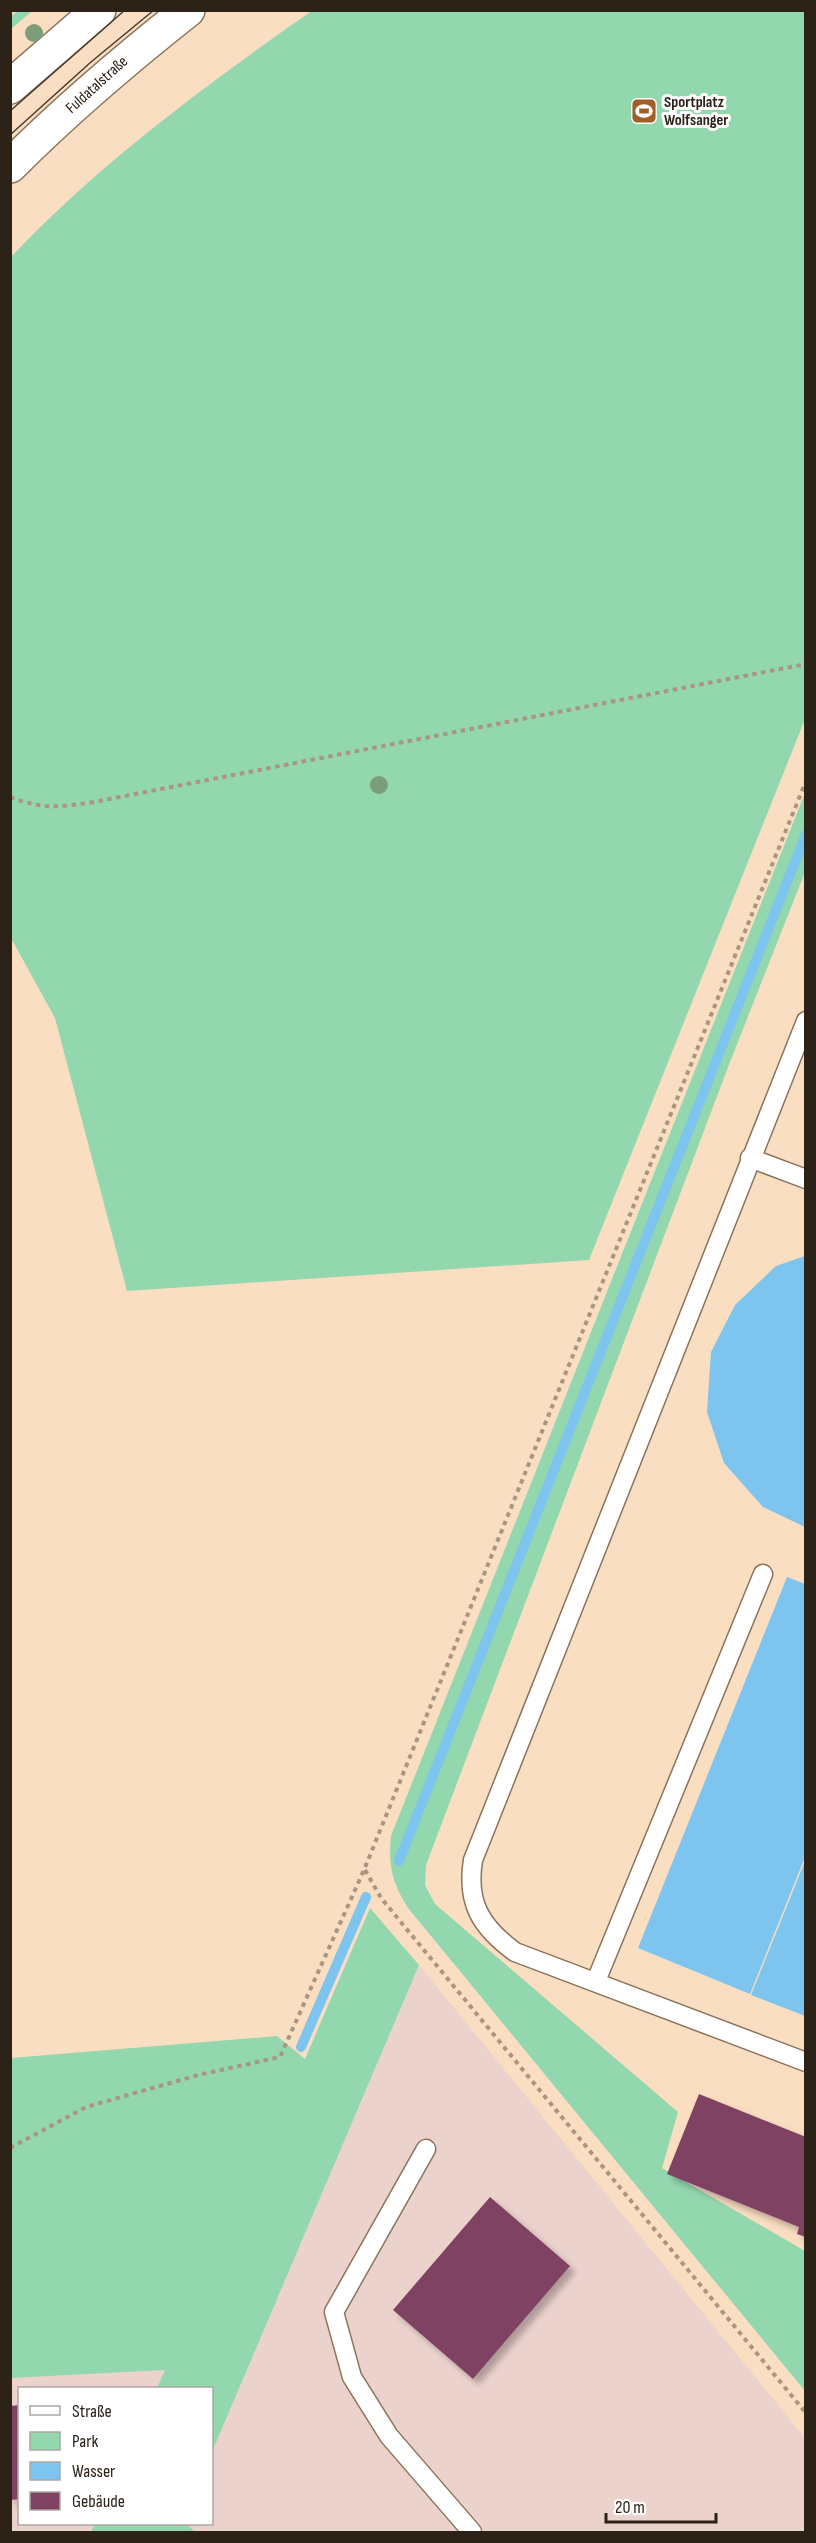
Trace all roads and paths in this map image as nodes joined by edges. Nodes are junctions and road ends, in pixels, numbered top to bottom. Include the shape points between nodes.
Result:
1 (99, 10) edge
2 (188, 10) edge
3 (10, 87) edge
4 (10, 166) edge
5 (806, 664) edge
6 (806, 781) edge
7 (10, 797) edge
8 (806, 1021) edge
9 (750, 1158) junction
10 (806, 1179) edge
11 (763, 1574) dead end
12 (364, 1870) junction
13 (596, 1981) junction
14 (806, 2062) edge
15 (10, 2148) edge
16 (426, 2149) dead end
17 (806, 2413) edge
18 (472, 2532) edge

1 - 3 main road
2 - 4 main road, Fuldatalstraße via 130,55
5 - 7 path via 94,802 52,808
6 - 12 path
8 - 9 lane
9 - 10 lane
9 - 13 lane via 473,1860 470,1879 474,1902 495,1937 515,1952
11 - 13 lane
12 - 15 path via 280,2057 198,2075 86,2108
12 - 17 path via 381,1898
13 - 14 lane
16 - 18 lane via 334,2312 358,2387 389,2436

